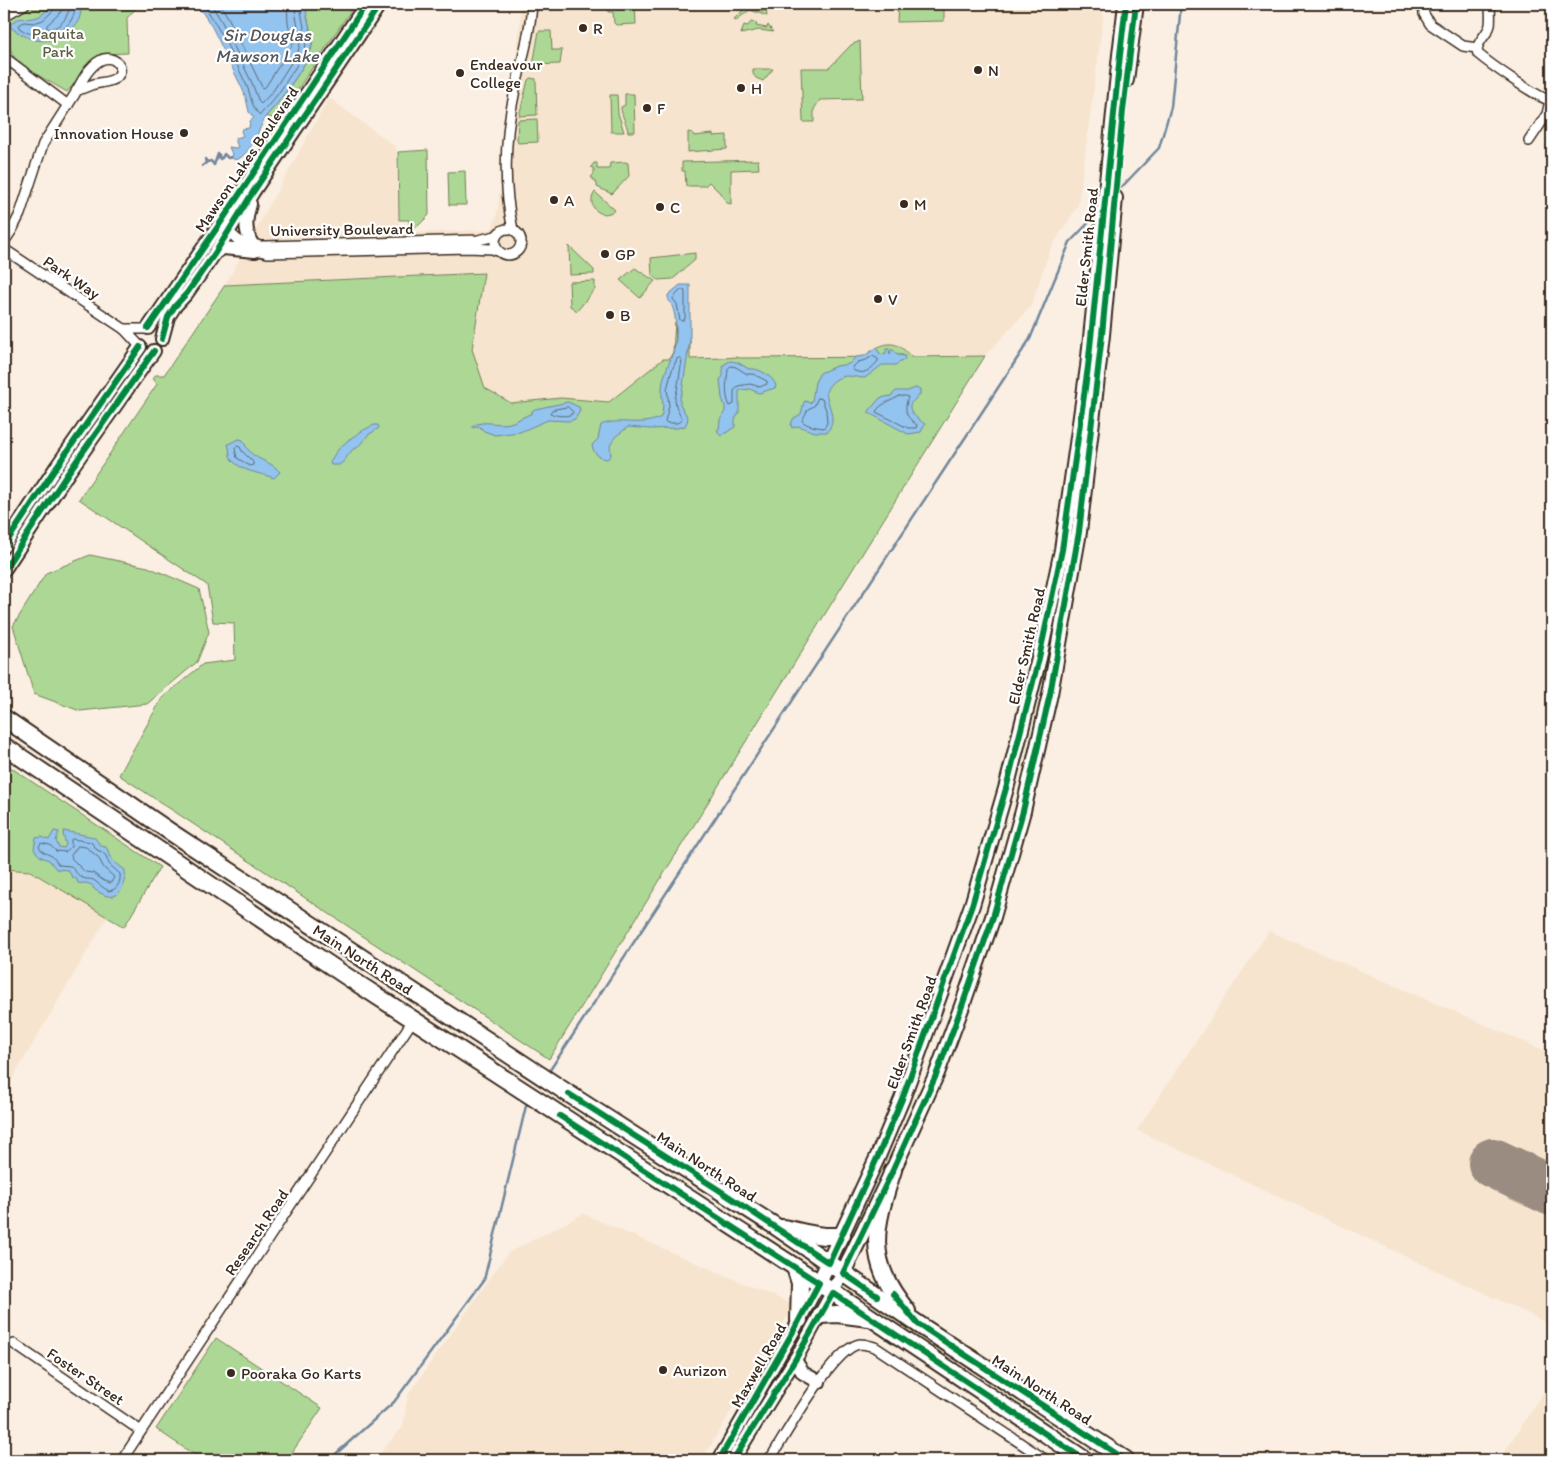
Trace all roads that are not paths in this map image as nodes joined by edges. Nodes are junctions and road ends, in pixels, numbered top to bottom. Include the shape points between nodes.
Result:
1 (24, 4) edge
2 (366, 4) edge
3 (380, 4) edge
4 (532, 4) edge
5 (1126, 4) edge
6 (1136, 4) edge
7 (1422, 4) edge
8 (1490, 4) edge
9 (4, 16) edge
10 (1477, 48) junction
11 (4, 57) edge
12 (76, 91) junction
13 (1551, 101) edge
14 (68, 105) junction
15 (1529, 141) dead end
16 (1111, 185) junction
17 (253, 192) junction
18 (508, 210) junction
19 (1108, 220) junction
20 (224, 229) junction
21 (513, 230) junction
22 (499, 233) junction
23 (4, 242) edge
24 (253, 246) junction
25 (4, 249) edge
26 (498, 251) junction
27 (216, 253) junction
28 (124, 329) junction
29 (146, 329) junction
30 (162, 339) junction
31 (139, 345) junction
32 (154, 351) junction
33 (4, 546) edge
34 (4, 570) edge
35 (1039, 658) junction
36 (1052, 683) junction
37 (1028, 702) junction
38 (4, 718) edge
39 (4, 746) edge
40 (404, 986) junction
41 (413, 1020) junction
42 (462, 1024) junction
43 (893, 1170) junction
44 (774, 1226) junction
45 (842, 1235) junction
46 (829, 1264) junction
47 (795, 1267) junction
48 (843, 1273) junction
49 (819, 1283) junction
50 (833, 1293) junction
51 (821, 1315) junction
52 (871, 1318) junction
53 (799, 1320) junction
54 (918, 1324) junction
55 (14, 1344) dead end
56 (795, 1360) junction
57 (819, 1382) junction
58 (761, 1387) junction
59 (773, 1395) junction
60 (141, 1431) junction
61 (730, 1458) edge
62 (122, 1460) edge
63 (766, 1460) edge
64 (1046, 1460) edge
65 (1085, 1460) edge
66 (1126, 1460) edge

1 - 9 street
2 - 20 street, Mawson Lakes Boulevard
3 - 17 street, Mawson Lakes Boulevard
4 - 18 street via 509,121 506,160
5 - 16 main road, Elder Smith Road
6 - 16 main road, Elder Smith Road
7 - 10 street via 1430,24 1463,46
8 - 10 street via 1490,26
10 - 13 street via 1483,58
11 - 14 street
12 - 12 street via 100,60 112,58 118,63 120,69 114,79
12 - 14 street
13 - 15 street via 1547,114
14 - 23 street via 43,144 20,214
16 - 19 main road, Elder Smith Road
17 - 20 street, Mawson Lakes Boulevard
17 - 24 street via 246,218 247,234
18 - 21 street
18 - 22 street
19 - 35 main road, Elder Smith Road via 1062,550
19 - 36 main road, Elder Smith Road via 1102,335 1080,522
20 - 24 street, University Boulevard via 234,238
20 - 27 street, Mawson Lakes Boulevard
20 - 29 street, Mawson Lakes Boulevard
21 - 22 street
21 - 26 street via 521,242 517,251 507,256
22 - 24 street, University Boulevard via 478,240
22 - 26 street via 495,243
24 - 26 street, University Boulevard via 278,254 473,248
24 - 27 street via 223,248
25 - 28 street, Park Way
27 - 30 street, Mawson Lakes Boulevard via 168,317
28 - 29 street
28 - 31 street, Park Way
29 - 30 street via 156,329
29 - 31 street via 138,336
30 - 32 street
31 - 32 street via 146,352
31 - 33 street
32 - 34 street
35 - 36 main road via 1045,675
35 - 37 main road, Elder Smith Road
36 - 37 main road
36 - 43 main road, Elder Smith Road via 1023,811 993,917 937,1073
37 - 45 main road, Elder Smith Road via 972,905 902,1099
38 - 40 highway, Main North Road
39 - 41 highway, Main North Road
40 - 41 highway via 415,1008
40 - 42 highway, Main North Road
41 - 42 highway via 426,1017
41 - 47 highway, Main North Road
41 - 60 street, Research Road
42 - 44 highway, Main North Road
43 - 48 main road, Elder Smith Road
43 - 54 highway via 877,1230 879,1259 893,1294
44 - 45 highway via 820,1235
44 - 46 highway, Main North Road
45 - 46 main road, Elder Smith Road
46 - 48 highway, Main North Road
46 - 49 main road, Elder Smith Road
47 - 49 highway, Main North Road
47 - 53 highway via 800,1284
48 - 50 street, Maxwell Road
48 - 54 highway, Main North Road
49 - 50 highway, Main North Road
49 - 53 street, Maxwell Road
50 - 51 street, Maxwell Road
50 - 52 highway, Main North Road
51 - 52 highway
51 - 56 street, Maxwell Road
52 - 65 highway, Main North Road
53 - 58 street, Maxwell Road
54 - 66 highway, Main North Road
55 - 60 street, Foster Street
56 - 57 street via 803,1373
56 - 59 street, Maxwell Road
57 - 63 street via 772,1456
57 - 64 street via 841,1354 859,1344 875,1346
58 - 59 street
58 - 61 street, Maxwell Road
59 - 61 street, Maxwell Road
60 - 62 street, Research Road

